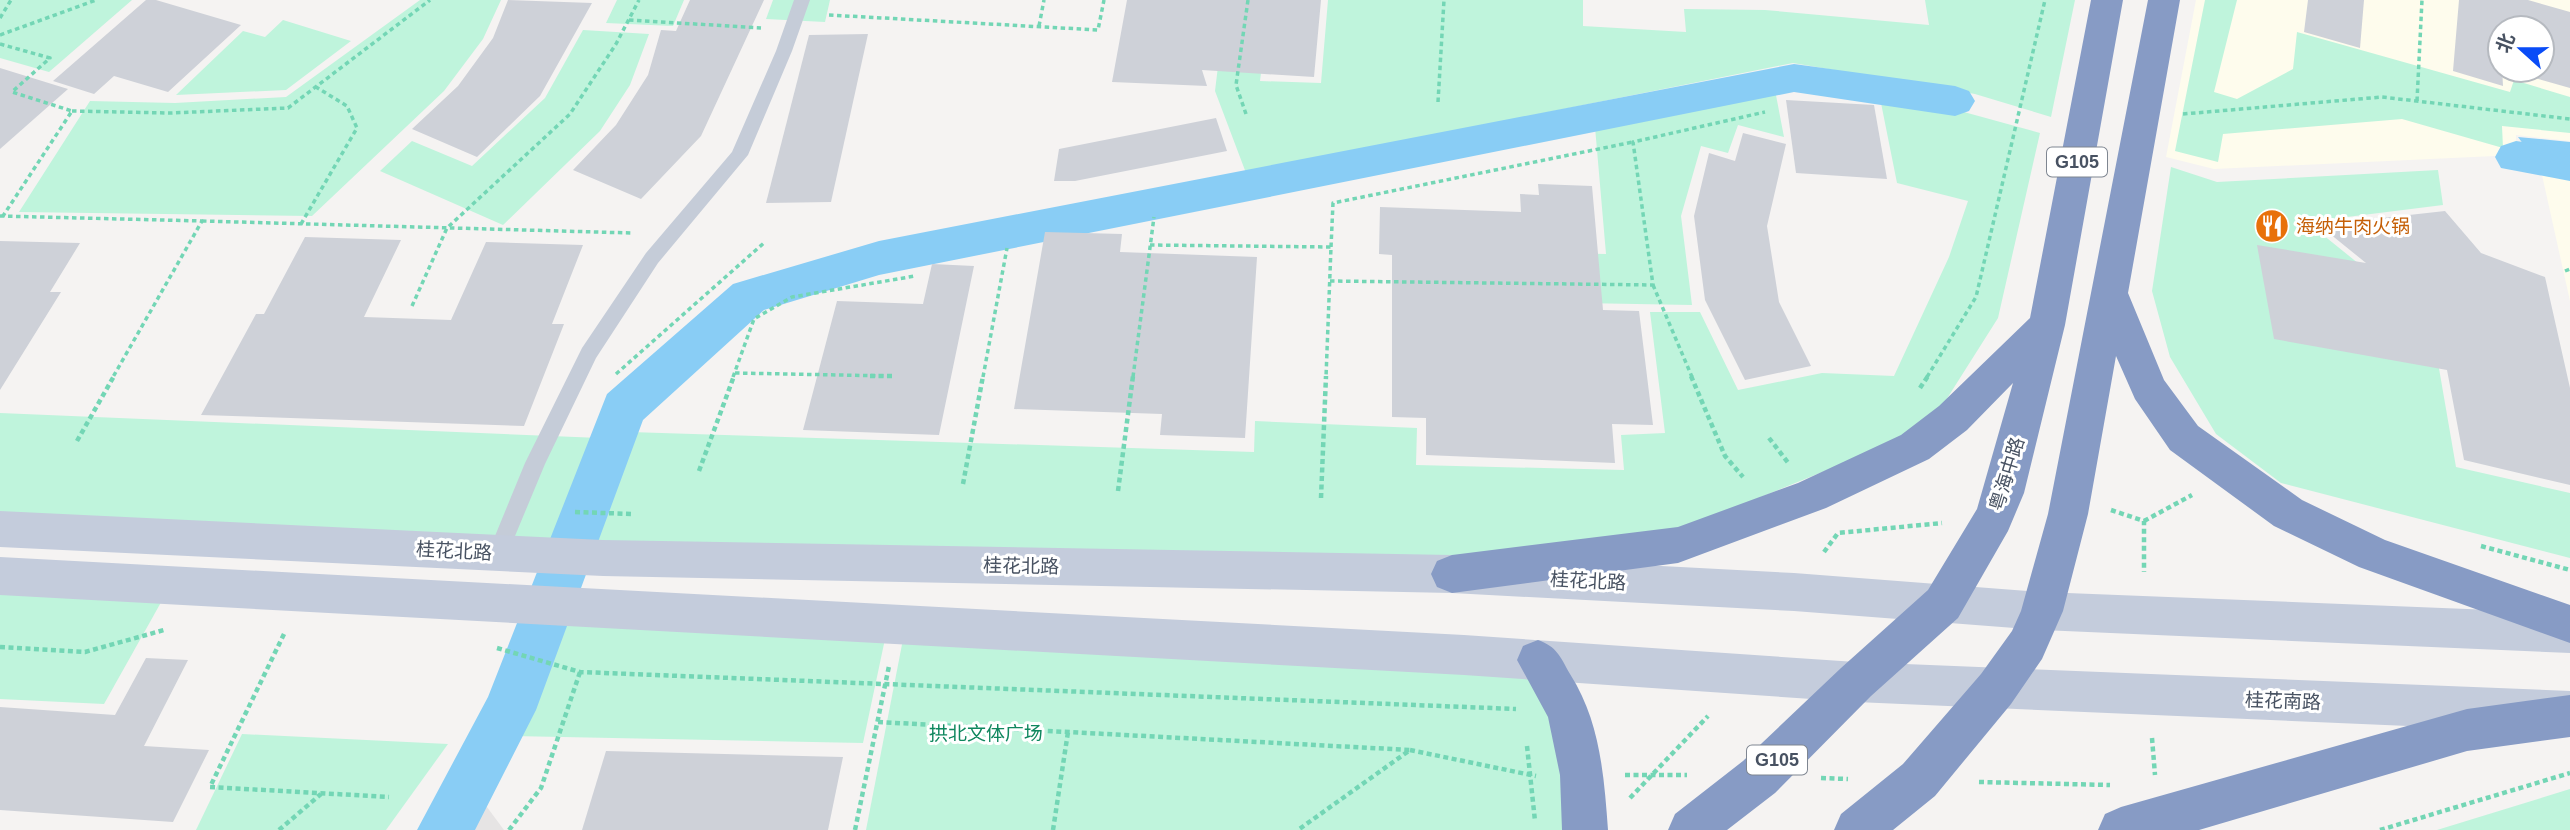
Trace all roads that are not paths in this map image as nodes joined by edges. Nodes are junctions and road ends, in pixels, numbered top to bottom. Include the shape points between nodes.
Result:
1 (2107, 0) edge
2 (2164, 0) edge
3 (797, 15) edge
4 (2110, 294) junction
5 (2047, 325) junction
6 (0, 529) edge
7 (510, 554) junction
8 (1452, 574) junction
9 (0, 576) edge
10 (1943, 604) junction
11 (2042, 611) junction
12 (2570, 624) edge
13 (2570, 634) edge
14 (1538, 660) junction
15 (1856, 682) junction
16 (1996, 689) junction
17 (2570, 714) edge
18 (1585, 830) edge
19 (1691, 830) edge
20 (1857, 830) edge
21 (2121, 830) edge

1 - 5 highway, 粤海中路 / G105
2 - 4 highway, G105
3 - 7 lane via 738,155 652,258 589,353 535,463
4 - 11 highway, G105 via 2068,514
4 - 12 highway via 2148,388 2184,438 2230,474 2288,513 2373,554
5 - 8 highway via 1953,418 1915,447 1812,496 1678,545
5 - 10 highway, 粤海中路 / G105 via 2004,493
6 - 7 main road, 桂花北路
7 - 8 main road, 桂花北路
8 - 10 main road, 桂花北路
9 - 14 main road
10 - 11 main road, 桂花北路
10 - 15 highway, 粤海中路 / G105
11 - 13 main road
11 - 16 highway, G105 via 2027,646
14 - 15 main road
14 - 18 highway via 1569,711 1582,775
15 - 16 main road
15 - 19 highway, 粤海中路 / G105 via 1759,777
16 - 17 main road, 桂花南路
16 - 20 highway, G105 via 1919,780
17 - 21 highway via 2467,730

